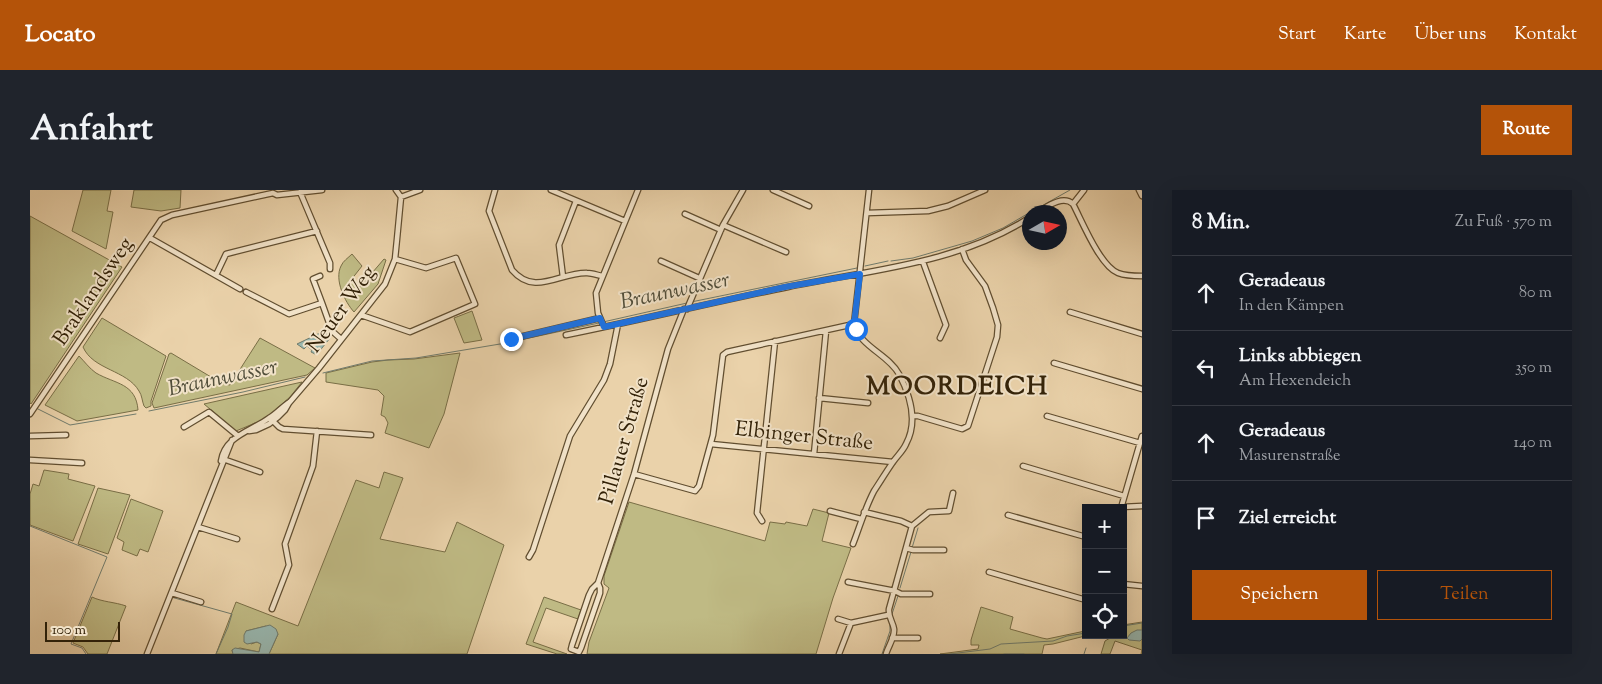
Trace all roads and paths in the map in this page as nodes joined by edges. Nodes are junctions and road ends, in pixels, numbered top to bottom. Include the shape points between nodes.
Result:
1 (324, 190) edge
2 (396, 190) edge
3 (420, 190) edge
4 (495, 190) edge
5 (551, 190) edge
6 (638, 190) edge
7 (743, 190) edge
8 (773, 190) edge
9 (869, 190) edge
10 (985, 190) edge
11 (1084, 190) edge
12 (1139, 190) edge
13 (273, 191) edge
14 (300, 192) junction
15 (1142, 196) edge
16 (401, 197) junction
17 (576, 201) junction
18 (1073, 203) junction
19 (1053, 205) edge
20 (809, 206) dead end
21 (867, 213) junction
22 (684, 214) dead end
23 (625, 221) junction
24 (1022, 222) edge
25 (722, 227) junction
26 (317, 231) junction
27 (150, 238) junction
28 (962, 250) junction
29 (786, 252) dead end
30 (395, 259) junction
31 (662, 261) dead end
32 (923, 262) junction
33 (330, 269) dead end
34 (860, 274) junction
35 (216, 275) junction
36 (320, 276) dead end
37 (602, 276) junction
38 (1142, 276) edge
39 (563, 277) junction
40 (699, 278) junction
41 (240, 289) dead end
42 (246, 292) dead end
43 (322, 303) junction
44 (686, 308) junction
45 (1070, 312) dead end
46 (361, 316) junction
47 (600, 318) junction
48 (618, 324) junction
49 (854, 324) junction
50 (603, 326) junction
51 (826, 331) junction
52 (1142, 334) edge
53 (566, 335) dead end
54 (940, 338) dead end
55 (341, 339) junction
56 (511, 339) dead end
57 (775, 341) junction
58 (1054, 363) dead end
59 (1142, 389) edge
60 (819, 398) junction
61 (868, 403) dead end
62 (32, 412) edge
63 (912, 416) junction
64 (1047, 416) dead end
65 (272, 419) junction
66 (184, 427) dead end
67 (317, 431) junction
68 (371, 434) dead end
69 (66, 435) dead end
70 (30, 436) edge
71 (238, 436) junction
72 (1142, 436) edge
73 (1140, 442) junction
74 (711, 444) junction
75 (764, 449) junction
76 (814, 454) junction
77 (223, 459) junction
78 (30, 460) edge
79 (893, 462) junction
80 (82, 463) dead end
81 (1023, 466) dead end
82 (260, 472) dead end
83 (634, 474) junction
84 (953, 493) dead end
85 (1124, 496) junction
86 (1122, 504) edge
87 (1142, 506) edge
88 (1127, 507) edge
89 (830, 511) dead end
90 (864, 512) junction
91 (1008, 515) dead end
92 (862, 519) junction
93 (762, 521) dead end
94 (912, 526) junction
95 (198, 527) junction
96 (1082, 536) edge
97 (237, 539) dead end
98 (853, 544) dead end
99 (910, 550) junction
100 (944, 550) dead end
101 (529, 557) dead end
102 (989, 572) dead end
103 (848, 582) dead end
104 (598, 583) junction
105 (1127, 584) edge
106 (1142, 586) edge
107 (895, 591) junction
108 (930, 594) dead end
109 (171, 596) junction
110 (1082, 599) edge
111 (201, 602) dead end
112 (272, 609) dead end
113 (889, 616) junction
114 (838, 619) dead end
115 (850, 623) junction
116 (892, 638) junction
117 (918, 638) dead end
118 (147, 654) edge
119 (840, 654) edge
120 (886, 654) edge

1 - 14 street, Braklandsweg
2 - 16 street
3 - 16 street
4 - 39 street via 489,211 512,270 531,282
5 - 17 street
6 - 23 street
7 - 25 street, Pillauer Straße
8 - 20 street
9 - 21 street
10 - 21 street via 928,211
11 - 18 street
12 - 15 street
13 - 14 street, Braklandsweg via 277,195
13 - 27 street, Braklandsweg via 172,215 161,220
14 - 26 street
16 - 30 street, Neuer Weg
17 - 23 street
17 - 39 street via 560,244
18 - 19 street via 1069,200
18 - 38 street via 1108,266 1122,275
21 - 34 street
22 - 25 street
23 - 37 street
24 - 28 street
25 - 29 street
25 - 40 street, Pillauer Straße
26 - 33 street
26 - 35 street via 226,254
27 - 35 street
27 - 62 street, Braklandsweg
28 - 32 street
28 - 63 street via 983,282 993,308 998,328 995,344 968,426 959,429
30 - 46 street, Neuer Weg via 385,284
30 - 46 street via 426,268 456,258 476,304 410,332
31 - 40 street
32 - 34 street
32 - 54 street via 946,324
34 - 44 street
34 - 49 street
35 - 41 street
36 - 43 street via 313,279
37 - 39 street via 587,272
37 - 47 street via 596,293
40 - 44 street, Pillauer Straße
42 - 43 street via 289,314
43 - 55 street via 332,330
44 - 48 street
44 - 83 street, Pillauer Straße via 668,349
45 - 52 street
46 - 55 street, Neuer Weg
47 - 50 street
47 - 56 street
48 - 50 street
48 - 101 street via 608,372 570,436
49 - 51 street
49 - 63 street via 865,342 898,373 909,398
50 - 53 street
51 - 57 street
51 - 60 street
55 - 65 street, Neuer Weg via 285,410
57 - 74 street via 723,355
57 - 75 street
58 - 59 street
60 - 61 street
60 - 76 street
63 - 79 street via 907,443
64 - 73 street
65 - 67 street via 284,429
65 - 71 street, Neuer Weg via 256,430
66 - 71 street via 209,412
67 - 68 street
67 - 112 street via 313,466 285,544 289,566
69 - 70 street
71 - 77 street, Neuer Weg via 224,450
72 - 73 street
73 - 85 street
74 - 75 street, Elbinger Straße
74 - 83 street via 695,491
75 - 76 street, Elbinger Straße
75 - 93 street via 757,513
76 - 79 street, Elbinger Straße
77 - 82 street
77 - 95 street, Neuer Weg
78 - 80 street
79 - 90 street
81 - 85 street
83 - 104 street, Pillauer Straße
84 - 94 street via 950,511 929,512
85 - 86 street
87 - 88 street
89 - 92 street
90 - 92 street
90 - 94 street via 901,520
91 - 96 street
92 - 98 street
94 - 99 street
95 - 97 street
95 - 109 street, Neuer Weg
99 - 100 street
99 - 107 street
102 - 110 street
103 - 107 street
104 - 104 street, Pillauer Straße via 592,588 572,645 571,649 575,651 579,652 581,648 600,593
105 - 106 street
107 - 108 street
107 - 113 street
109 - 111 street
109 - 118 street, Neuer Weg
113 - 115 street
113 - 116 street via 894,633
114 - 115 street
115 - 119 street
116 - 117 street
116 - 120 street

